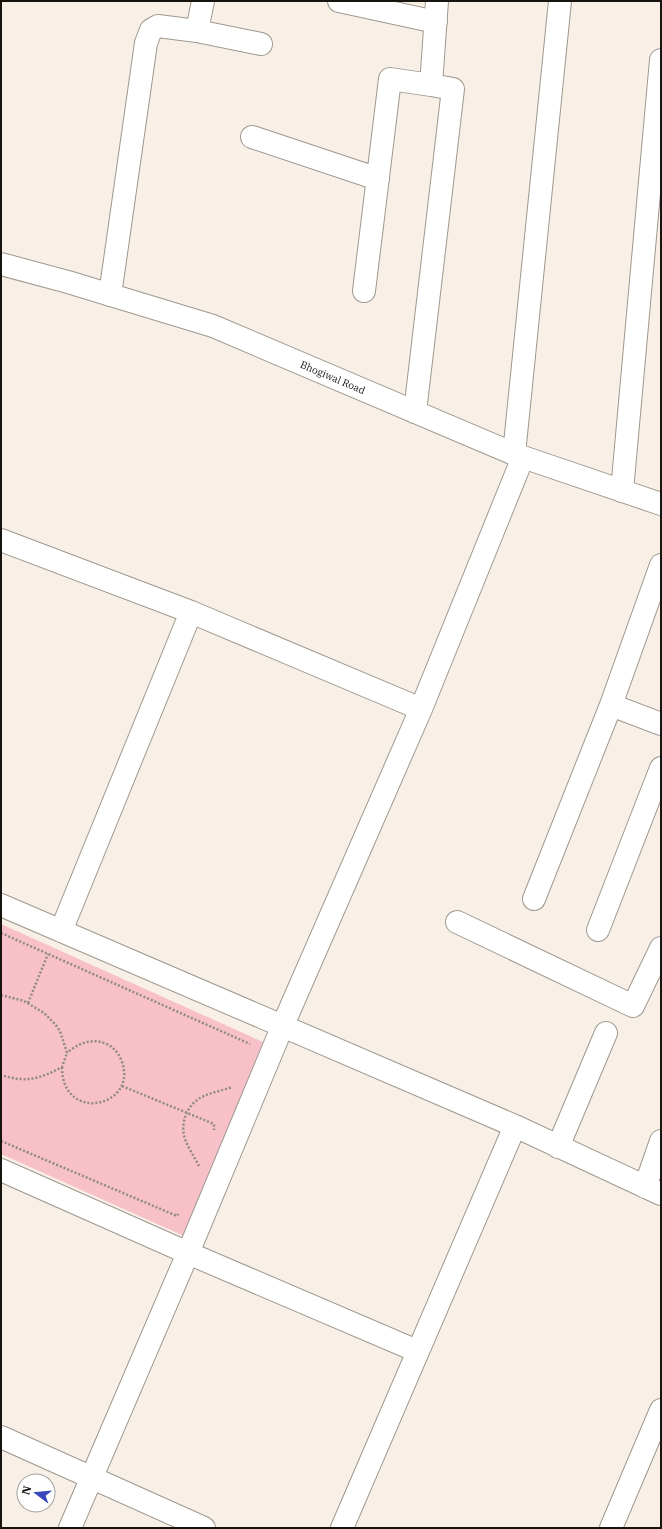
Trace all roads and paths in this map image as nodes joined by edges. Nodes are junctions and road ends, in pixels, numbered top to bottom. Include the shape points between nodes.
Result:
1 (203, 1) edge
2 (339, 1) edge
3 (560, 1) edge
4 (436, 11) edge
5 (197, 31) junction
6 (261, 44) dead end
7 (661, 60) edge
8 (431, 85) junction
9 (252, 137) dead end
10 (378, 179) junction
11 (1, 264) edge
12 (364, 291) dead end
13 (110, 295) junction
14 (415, 412) junction
15 (518, 455) junction
16 (622, 491) junction
17 (661, 504) edge
18 (1, 540) edge
19 (661, 565) edge
20 (191, 612) junction
21 (611, 705) junction
22 (421, 709) junction
23 (661, 724) edge
24 (661, 768) edge
25 (534, 898) dead end
26 (1, 904) edge
27 (457, 922) dead end
28 (598, 930) dead end
29 (61, 931) junction
30 (1, 933) edge
31 (661, 948) edge
32 (48, 954) junction
33 (1, 995) edge
34 (28, 1003) junction
35 (283, 1025) junction
36 (606, 1033) dead end
37 (247, 1051) dead end
38 (68, 1053) junction
39 (62, 1067) junction
40 (1, 1076) edge
41 (122, 1086) junction
42 (233, 1087) dead end
43 (186, 1113) junction
44 (515, 1126) junction
45 (1, 1141) edge
46 (661, 1141) edge
47 (232, 1146) junction
48 (558, 1147) junction
49 (200, 1169) dead end
50 (1, 1170) edge
51 (653, 1191) edge
52 (180, 1210) dead end
53 (188, 1253) junction
54 (417, 1351) junction
55 (661, 1410) edge
56 (1, 1437) edge
57 (92, 1477) junction
58 (70, 1528) edge
59 (204, 1528) edge
60 (342, 1528) edge
61 (611, 1528) edge

1 - 5 street
2 - 4 street
3 - 15 street
4 - 8 street
5 - 6 street
5 - 13 street via 158,26 151,30 146,43
7 - 16 street
8 - 10 street via 390,79
8 - 14 street via 453,89
9 - 10 street
10 - 12 street
11 - 13 street, Bhogiwal Road
13 - 14 street, Bhogiwal Road via 213,326
14 - 15 street, Bhogiwal Road
15 - 16 street, Bhogiwal Road
15 - 22 street
16 - 17 street, Bhogiwal Road
18 - 20 street
19 - 21 street
20 - 22 street
20 - 29 street
21 - 23 street
21 - 25 street
22 - 35 street
24 - 28 street
26 - 29 street
27 - 31 street via 633,1006
29 - 35 street
30 - 32 path
32 - 34 path
32 - 37 path via 250,1043
33 - 34 path
34 - 38 path via 44,1013 58,1027
35 - 44 street
35 - 47 street
36 - 48 street
38 - 39 path
38 - 41 path via 83,1043 92,1041 108,1044 122,1061
39 - 40 path via 40,1078 18,1079
39 - 41 path via 66,1088 80,1101 96,1104 103,1102 115,1095
41 - 43 path
42 - 43 path via 202,1097 195,1101
43 - 47 path via 214,1124 216,1138
43 - 49 path via 184,1135
44 - 48 street
44 - 54 street
45 - 52 path via 177,1216
46 - 51 street
47 - 53 street
48 - 51 street
50 - 53 street
53 - 54 street
53 - 57 street
54 - 60 street
55 - 61 street
56 - 57 street
57 - 58 street
57 - 59 street

